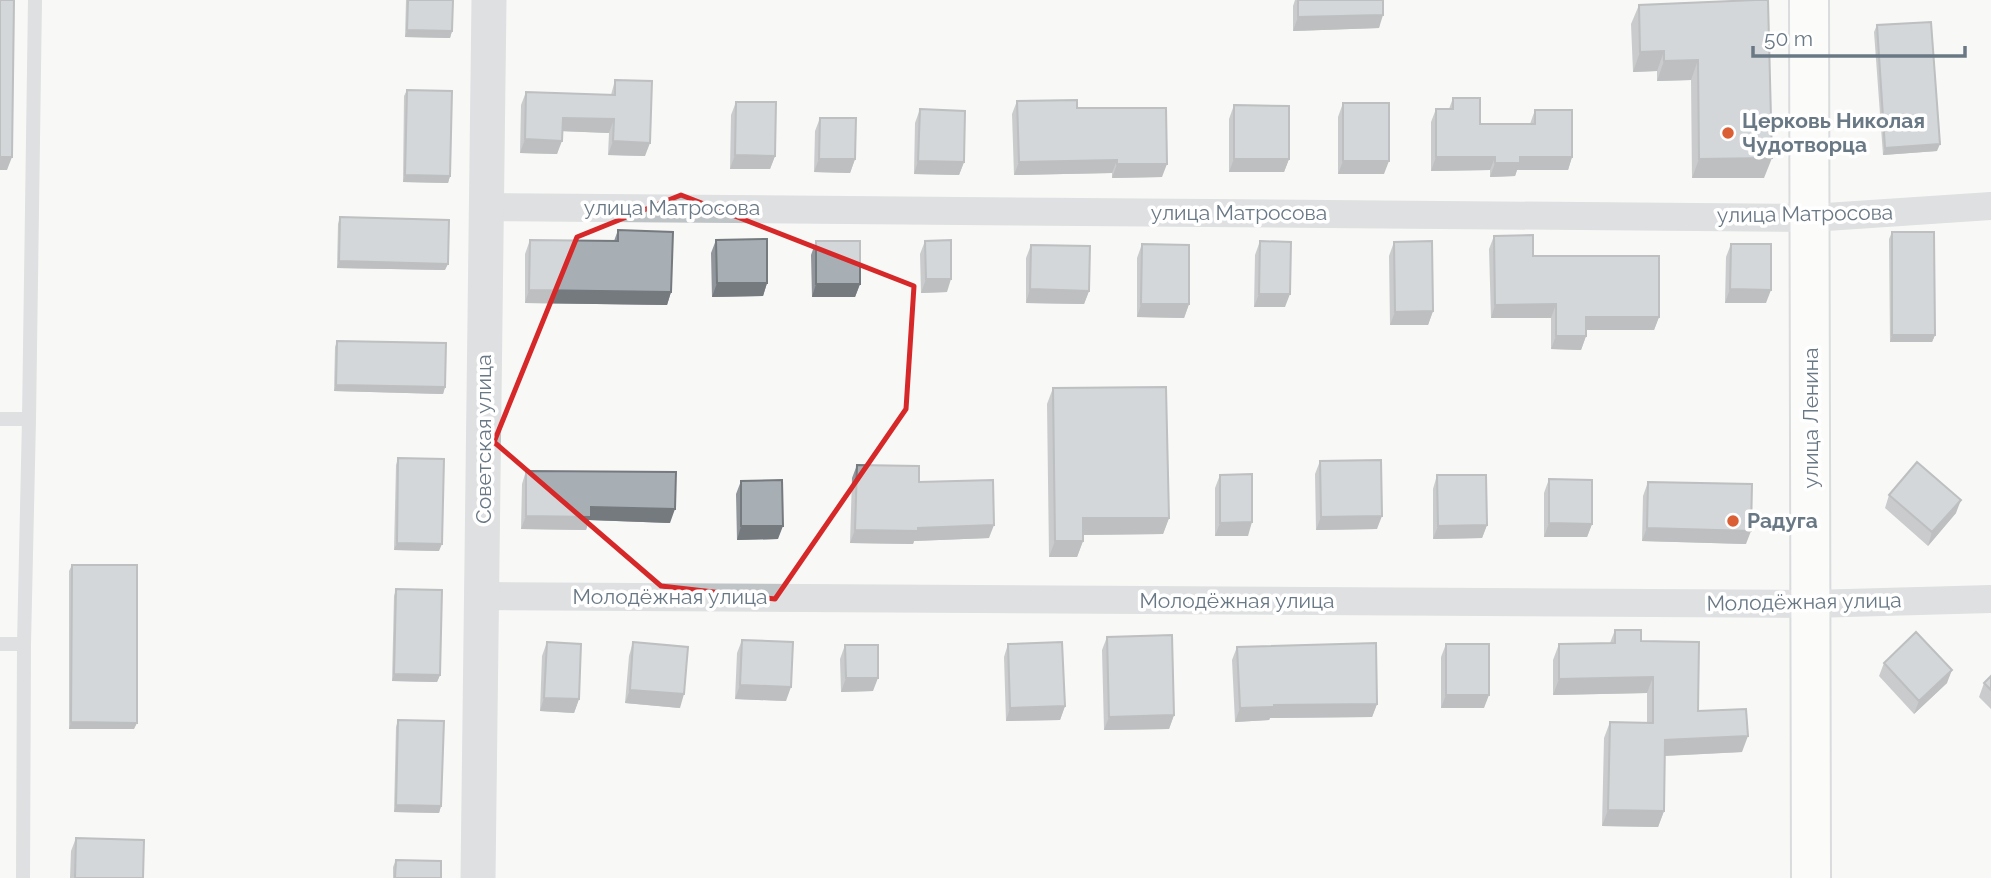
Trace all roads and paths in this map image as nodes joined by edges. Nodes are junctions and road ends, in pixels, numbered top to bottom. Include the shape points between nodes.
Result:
1 (34, 0) edge
2 (489, 0) edge
3 (1809, 0) edge
4 (1991, 206) edge
5 (486, 207) junction
6 (1811, 218) junction
7 (0, 419) edge
8 (29, 419) junction
9 (482, 596) junction
10 (1991, 600) edge
11 (1811, 604) junction
12 (0, 644) edge
13 (24, 644) junction
14 (23, 878) edge
15 (478, 878) edge
16 (1811, 878) edge

1 - 8 lane
2 - 5 street, Советская улица
3 - 6 main road, улица Ленина
4 - 6 street, улица Матросова
5 - 6 street, улица Матросова
5 - 9 street, Советская улица
6 - 11 main road, улица Ленина
7 - 8 lane
8 - 13 lane
9 - 11 street, Молодёжная улица
9 - 15 street, Советская улица
10 - 11 street, Молодёжная улица
11 - 16 main road, улица Ленина
12 - 13 lane
13 - 14 lane

